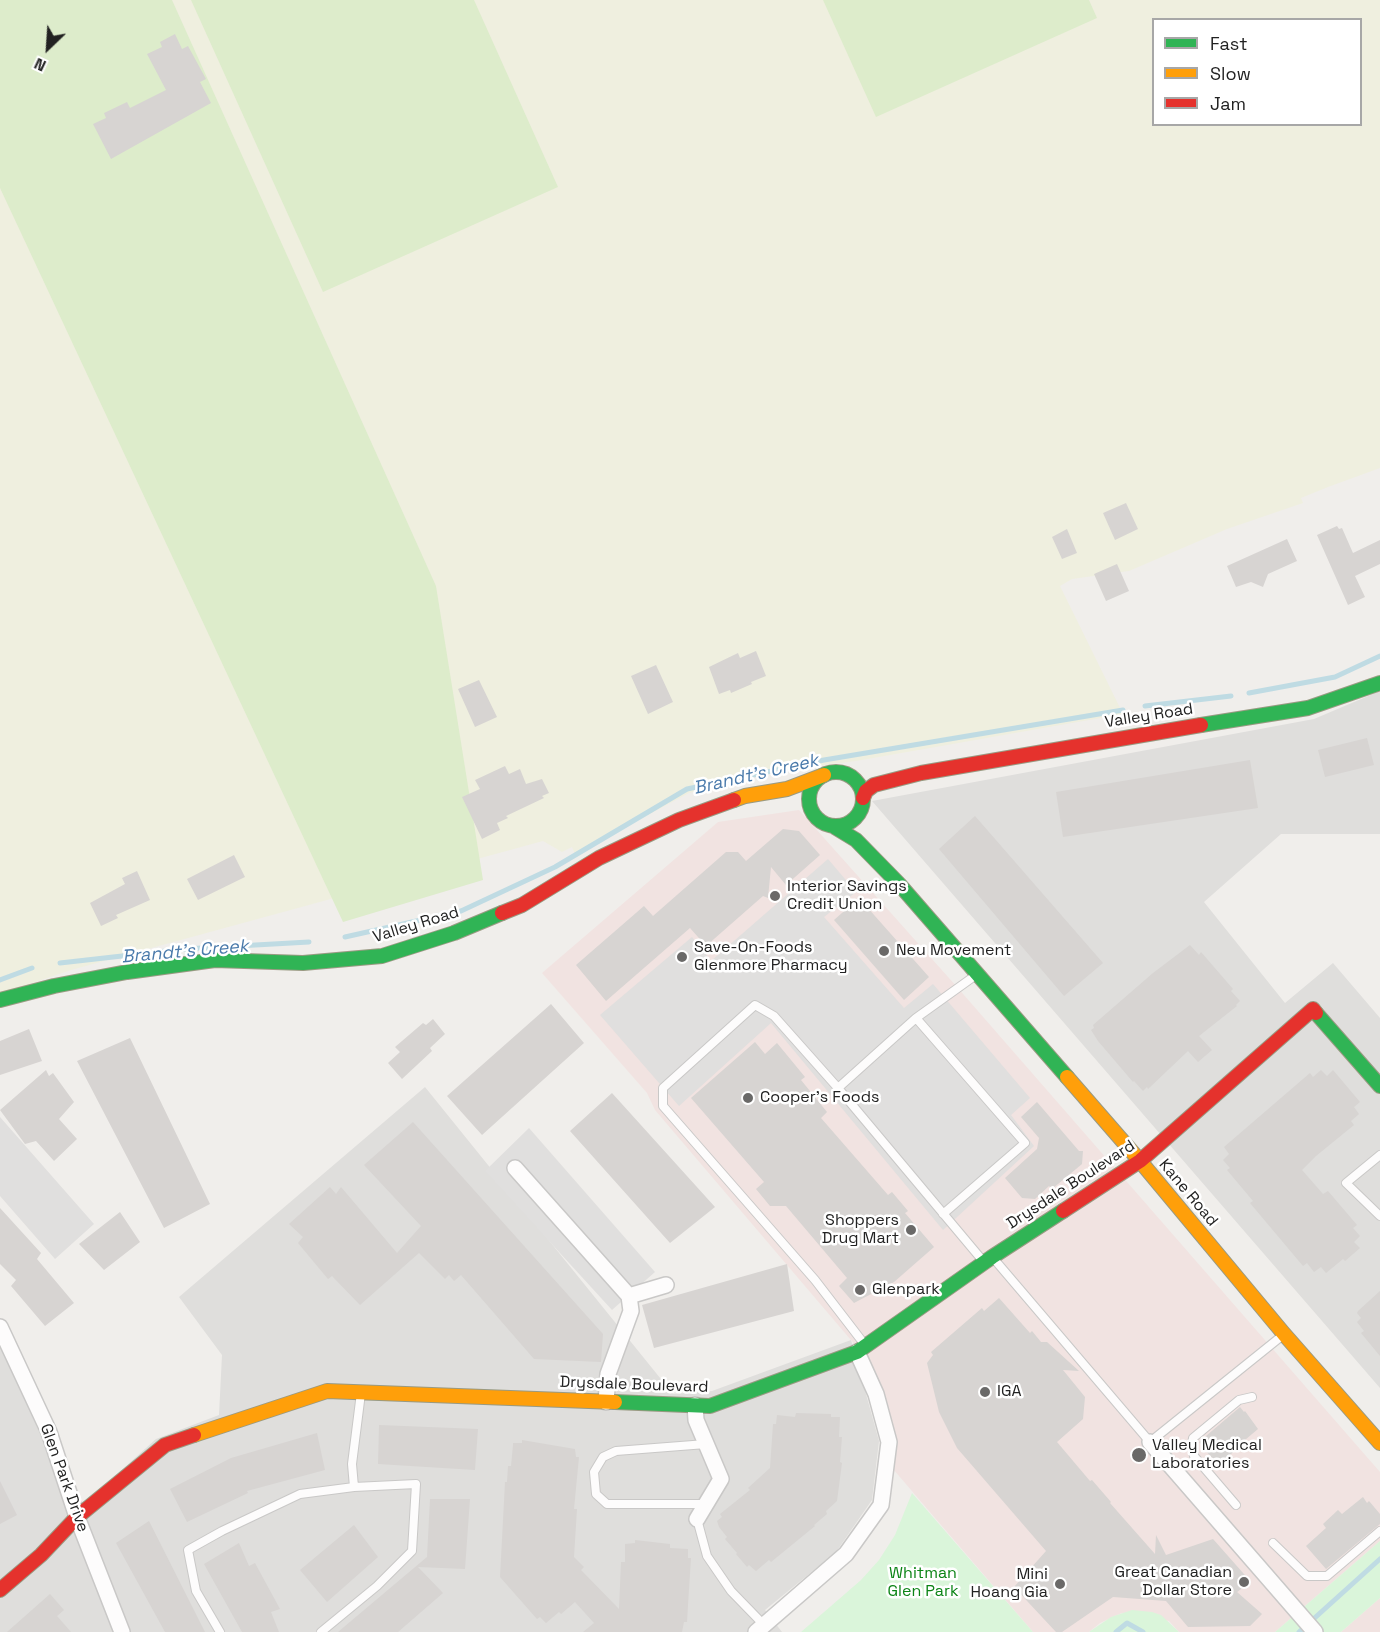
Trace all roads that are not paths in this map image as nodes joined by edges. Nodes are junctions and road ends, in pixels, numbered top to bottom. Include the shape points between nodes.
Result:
1 (1380, 683) edge
2 (840, 773) junction
3 (921, 773) junction
4 (824, 775) junction
5 (745, 796) junction
6 (862, 802) junction
7 (816, 818) junction
8 (833, 826) junction
9 (899, 884) junction
10 (977, 974) junction
11 (0, 1000) edge
12 (916, 1018) junction
13 (1380, 1086) edge
14 (837, 1088) junction
15 (1380, 1155) edge
16 (1140, 1161) junction
17 (515, 1168) dead end
18 (943, 1214) junction
19 (1380, 1216) edge
20 (988, 1260) junction
21 (666, 1285) dead end
22 (629, 1296) junction
23 (0, 1327) edge
24 (1284, 1334) junction
25 (861, 1349) junction
26 (361, 1391) junction
27 (1252, 1397) dead end
28 (606, 1402) junction
29 (695, 1406) junction
30 (1150, 1442) junction
31 (1380, 1443) edge
32 (706, 1444) junction
33 (354, 1487) junction
34 (706, 1504) junction
35 (1236, 1505) dead end
36 (77, 1517) junction
37 (697, 1519) joint
38 (1380, 1531) edge
39 (1273, 1543) dead end
40 (0, 1590) edge
41 (760, 1628) edge
42 (122, 1632) edge
43 (220, 1632) edge
44 (321, 1632) edge
45 (1315, 1632) edge

1 - 3 street, Valley Road via 1308,708
2 - 3 street, Valley Road
2 - 4 street, Valley Road
2 - 6 street via 856,781
3 - 6 street, Valley Road via 874,785 866,791
4 - 5 street, Valley Road via 787,789
4 - 7 street via 809,795
5 - 7 street, Valley Road via 793,802
5 - 11 street, Valley Road via 679,820 599,858 522,905 454,933 382,956 303,963 215,960 127,972
6 - 8 street, Valley Road via 859,813 848,824
6 - 9 street, Kane Road via 864,828 874,850
7 - 8 street, Valley Road
8 - 9 street, Kane Road via 856,840
9 - 10 street, Kane Road
10 - 12 lane
10 - 16 street, Kane Road
12 - 14 lane
12 - 18 lane via 1025,1143
13 - 16 street, Drysdale Boulevard via 1313,1009
14 - 18 lane
14 - 25 lane via 774,1016 755,1005 663,1088 663,1106 815,1280
15 - 19 lane via 1346,1183
16 - 20 street, Drysdale Boulevard
16 - 24 street, Kane Road
17 - 22 street
18 - 20 lane
20 - 25 street, Drysdale Boulevard
20 - 30 lane
21 - 22 street
22 - 28 street via 631,1311 608,1374
23 - 36 street, Glen Park Drive via 49,1432
24 - 30 lane
24 - 31 street, Kane Road
25 - 29 street, Drysdale Boulevard via 710,1406
25 - 41 street via 889,1442 881,1505 846,1554
26 - 28 street, Drysdale Boulevard
26 - 33 lane via 352,1464
26 - 36 street, Drysdale Boulevard via 327,1391 165,1445
27 - 35 lane via 1239,1400 1193,1438 1194,1456
28 - 29 street, Drysdale Boulevard
29 - 32 street
30 - 45 street
32 - 34 street via 721,1479
32 - 34 lane via 616,1451 603,1457 594,1472 596,1494 608,1504
33 - 43 lane via 300,1494 188,1550 196,1591
33 - 44 lane via 416,1484 412,1551
34 - 37 street
36 - 40 street, Drysdale Boulevard
36 - 42 street, Glen Park Drive
37 - 41 lane via 707,1556
38 - 39 lane via 1328,1576 1307,1576

